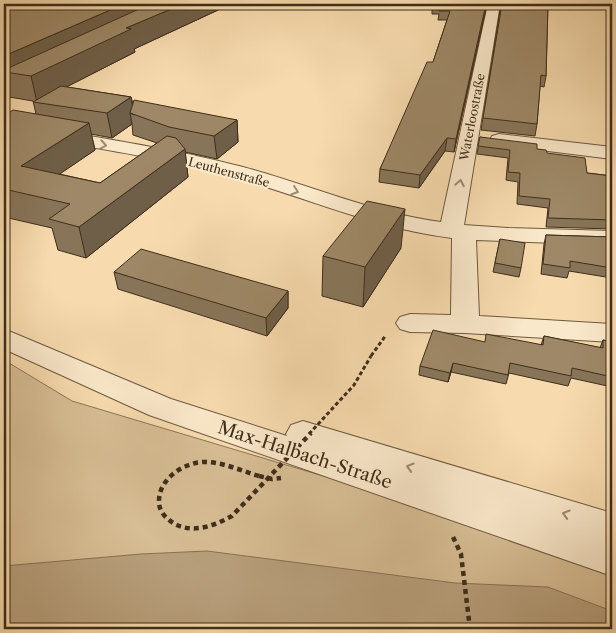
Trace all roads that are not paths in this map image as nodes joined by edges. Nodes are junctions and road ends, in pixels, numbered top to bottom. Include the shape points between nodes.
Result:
1 (494, 4) edge
2 (7, 129) edge
3 (468, 136) junction
4 (612, 153) edge
5 (458, 232) junction
6 (612, 238) edge
7 (4, 318) edge
8 (410, 323) dead end
9 (465, 324) junction
10 (612, 333) edge
11 (4, 338) edge
12 (612, 528) edge
13 (612, 558) edge

1 - 3 street, Waterloostraße
2 -> 5 street, Leuthenstraße via 240,172 360,212 404,224
3 - 4 street
5 -> 3 street, Waterloostraße
5 - 6 street, Leuthenstraße
5 - 9 street, Waterloostraße
12 -> 7 street, Max-Halbach-Straße via 167,393
8 - 9 street
9 - 10 street
11 - 13 street, Max-Halbach-Straße via 160,407

